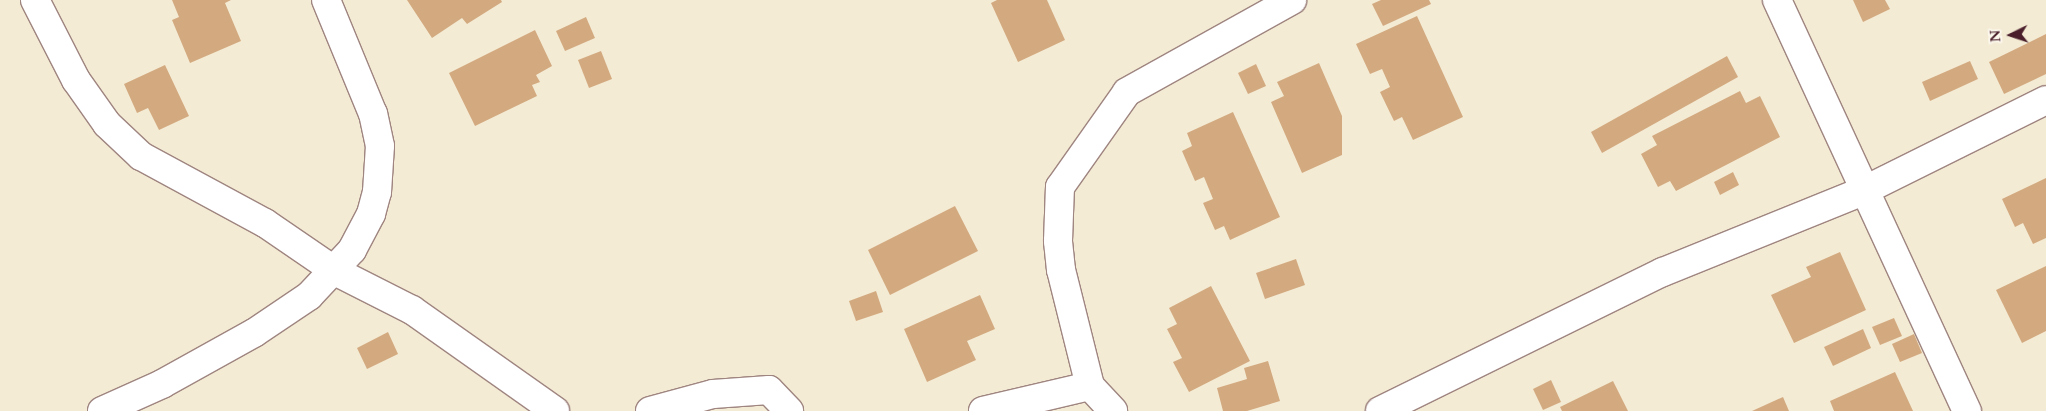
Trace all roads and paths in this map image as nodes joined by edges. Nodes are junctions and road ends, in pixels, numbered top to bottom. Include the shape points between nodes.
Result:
1 (35, 0) edge
2 (326, 0) edge
3 (1292, 0) edge
4 (1777, 0) edge
5 (2046, 100) edge
6 (1863, 191) junction
7 (335, 271) junction
8 (1090, 386) junction
9 (102, 411) edge
10 (555, 411) edge
11 (650, 411) edge
12 (789, 411) edge
13 (982, 411) edge
14 (1113, 411) edge
15 (1380, 411) edge
16 (1968, 411) edge

1 - 7 street via 76,80 107,124 141,156 265,223
2 - 7 street via 372,114 380,146 377,192 371,214 352,250
3 - 8 street via 1127,92 1060,187 1058,241 1061,270
4 - 6 street
5 - 6 street
6 - 15 street via 1663,272
6 - 16 street
7 - 9 street via 309,296 254,333 162,384
7 - 10 street via 412,310
8 - 13 street
8 - 14 street
11 - 12 street via 713,394 769,390

